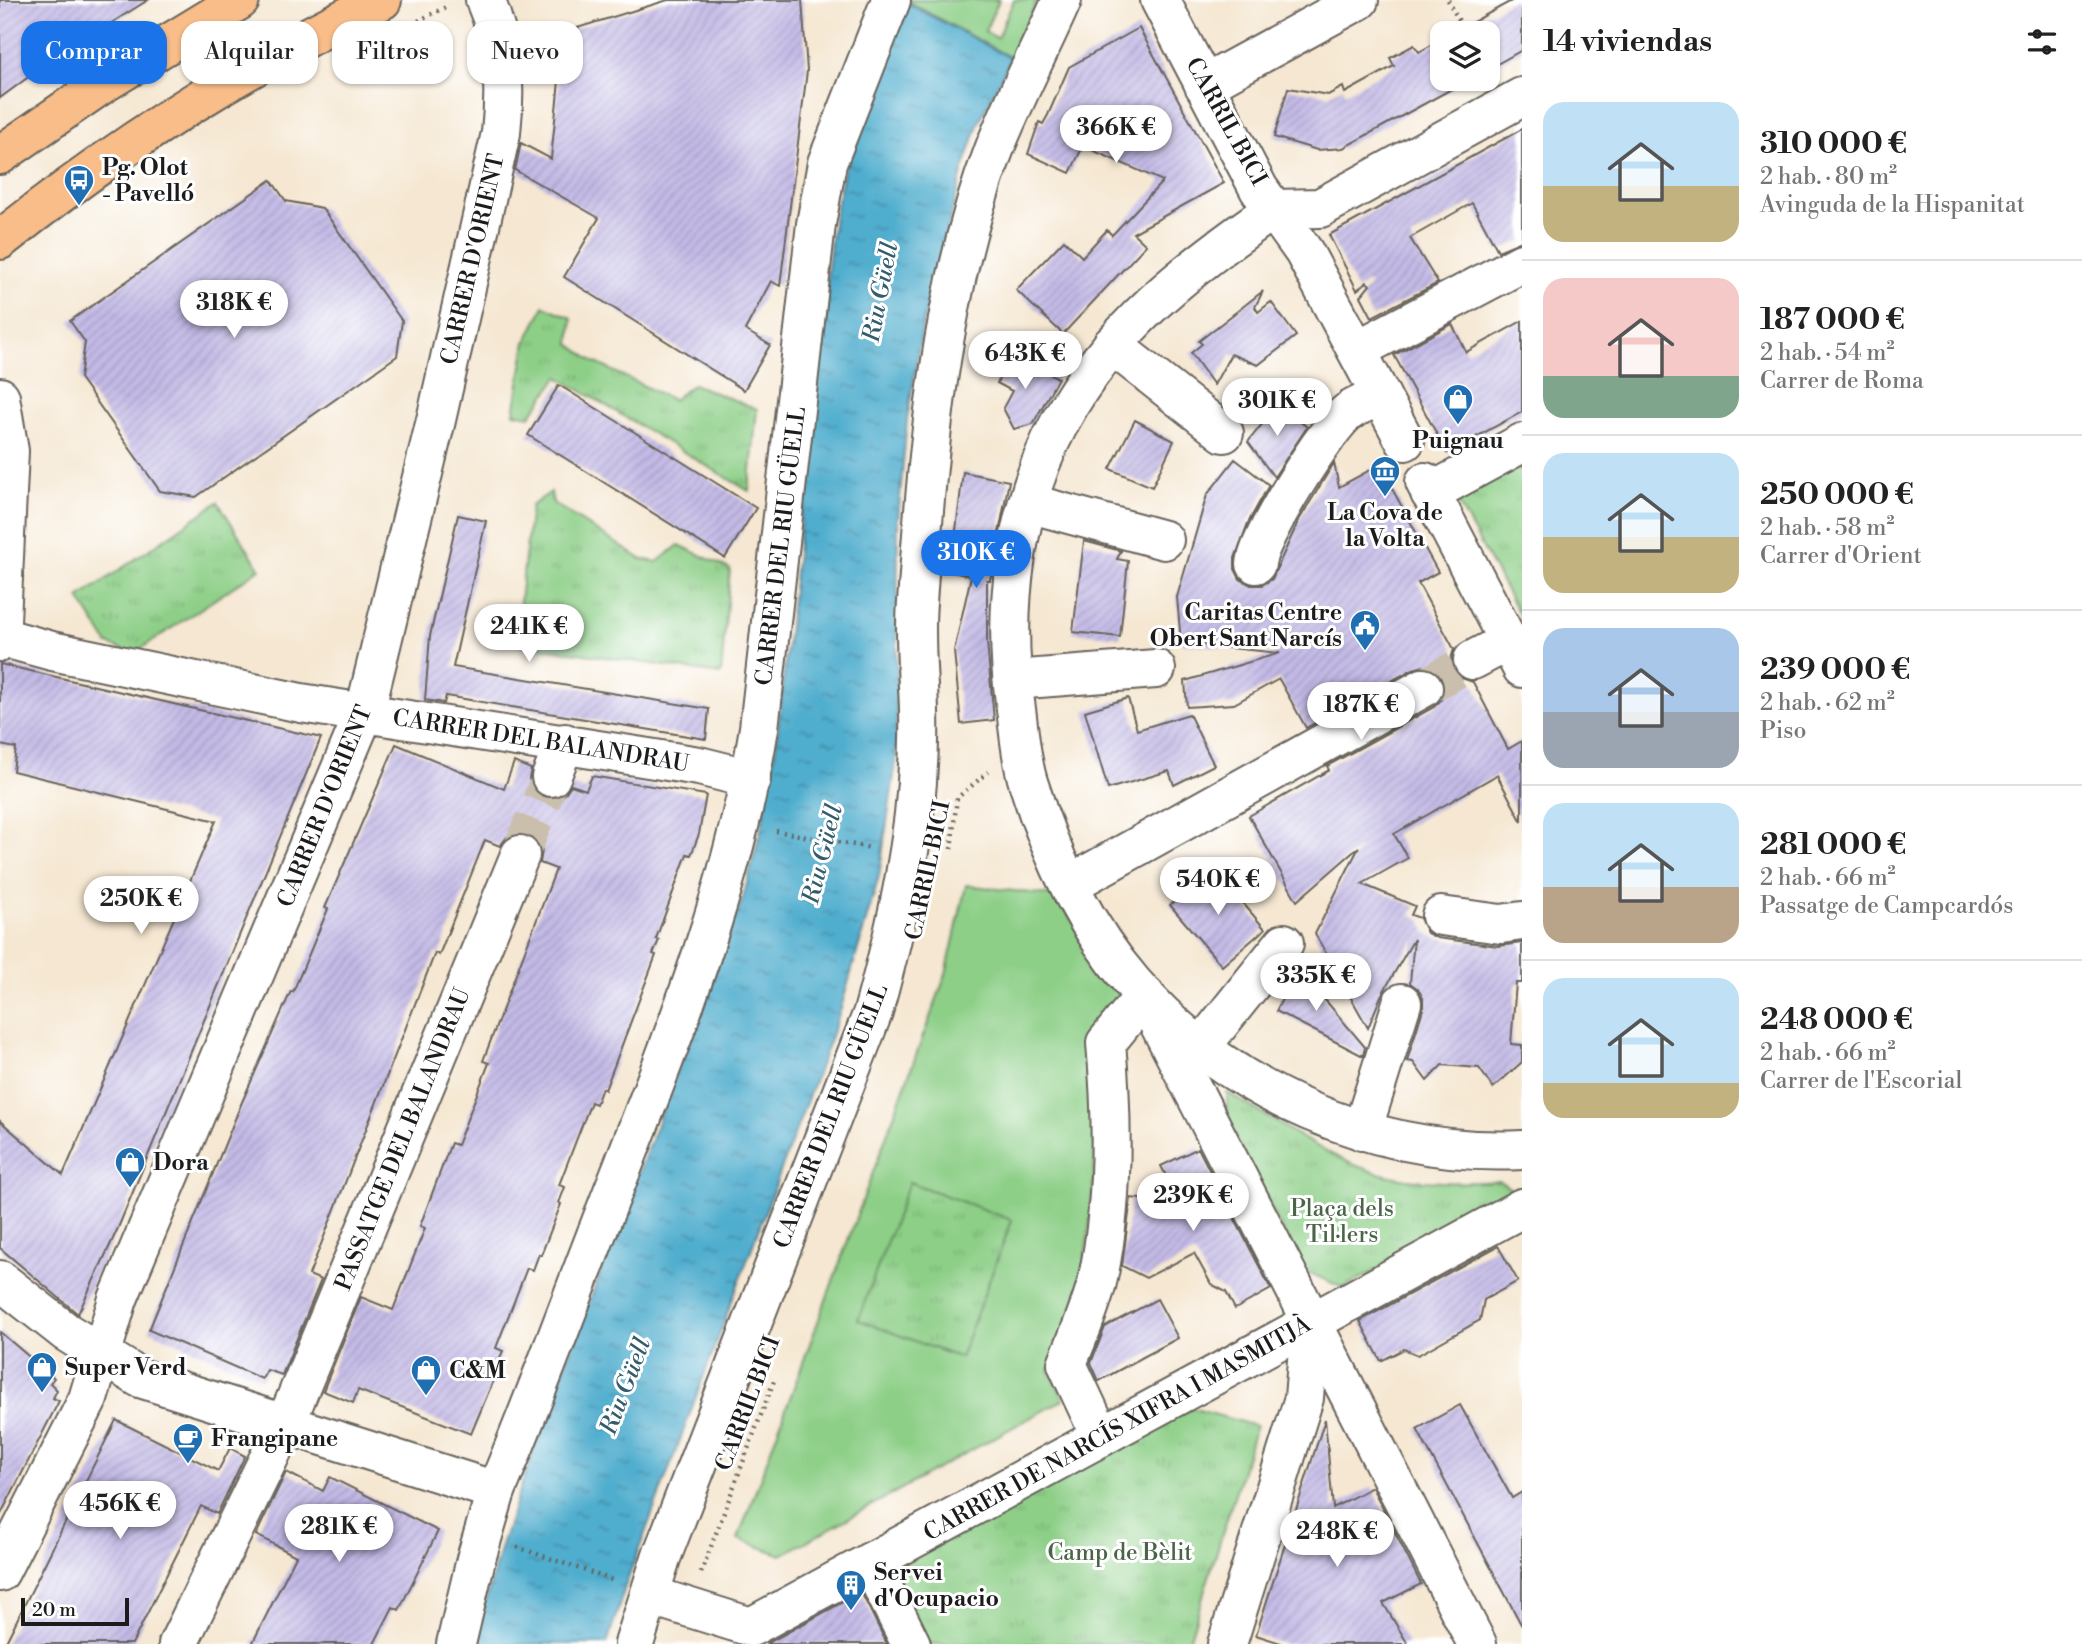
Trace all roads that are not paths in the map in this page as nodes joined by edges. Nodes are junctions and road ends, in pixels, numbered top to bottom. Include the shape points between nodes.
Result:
1 (240, 0) edge
2 (382, 0) edge
3 (485, 0) edge
4 (891, 0) edge
5 (1062, 0) edge
6 (1160, 0) edge
7 (1354, 1) edge
8 (1204, 85) junction
9 (1522, 97) edge
10 (0, 155) edge
11 (1274, 209) junction
12 (0, 240) edge
13 (1522, 262) edge
14 (1112, 345) junction
15 (1357, 350) junction
16 (1381, 396) junction
17 (0, 397) edge
18 (1224, 433) dead end
19 (1405, 441) dead end
20 (1522, 443) edge
21 (1028, 503) junction
22 (1164, 540) dead end
23 (1256, 564) dead end
24 (1, 640) edge
25 (1515, 655) edge
26 (1473, 660) tunnel mouth
27 (1156, 669) dead end
28 (1013, 680) junction
29 (1423, 688) tunnel mouth
30 (365, 711) junction
31 (751, 779) junction
32 (520, 855) tunnel mouth
33 (1070, 884) junction
34 (1441, 916) dead end
35 (1522, 921) edge
36 (1284, 943) dead end
37 (1145, 995) junction
38 (1402, 1003) dead end
39 (1201, 1047) junction
40 (1362, 1131) junction
41 (1522, 1150) edge
42 (1522, 1208) edge
43 (0, 1280) edge
44 (1310, 1323) junction
45 (102, 1352) junction
46 (285, 1425) junction
47 (1101, 1437) junction
48 (496, 1491) junction
49 (870, 1562) junction
50 (0, 1572) edge
51 (677, 1603) road end
52 (178, 1644) edge
53 (456, 1644) edge
54 (634, 1644) edge
55 (911, 1644) edge
56 (1227, 1644) edge
57 (1477, 1644) edge

1 - 10 main road via 104,83
2 - 12 main road via 191,102 66,187
3 - 30 street, CARRER D'ORIENT via 497,26 502,66 501,133
4 - 31 street, CARRER DEL RIU GÜELL via 827,163 816,224
5 - 54 street, CARRER DEL RIU GÜELL via 994,150 948,323 933,422 916,607 919,741 911,842 891,945 873,1012 661,1558
6 - 8 street
7 - 8 street
8 - 11 street
9 - 11 street via 1321,208
11 - 14 street via 1171,284
11 - 15 street via 1304,252
13 - 15 street
14 - 18 street
14 - 21 street via 1058,424
15 - 16 street
16 - 19 street
16 - 23 street via 1348,412 1327,435 1279,514
17 - 24 street via 9,451
20 - 25 street via 1427,487
21 - 22 street
21 - 28 street via 1012,594
24 - 30 street, CARRER DEL BALANDRAU via 301,703
25 - 26 street
27 - 28 street
28 - 33 street via 1027,778
29 - 33 street
30 - 31 street, CARRER DEL BALANDRAU via 558,760 699,766
30 - 45 street, CARRER D'ORIENT via 118,1299
31 - 48 street, CARRER DEL RIU GÜELL via 722,897 660,1075
32 - 46 street, PASSATGE DEL BALANDRAU
33 - 37 street via 1095,933
34 - 35 street via 1501,924
36 - 39 street
37 - 39 street
37 - 44 street
37 - 47 street via 1106,1042 1112,1127 1098,1278 1066,1364
38 - 40 street
39 - 40 street via 1269,1091
40 - 41 street via 1458,1151
42 - 44 street, CARRER DE NARCÍS XIFRA I MASMITJÀ
43 - 45 street via 66,1332
44 - 47 street, CARRER DE NARCÍS XIFRA I MASMITJÀ
44 - 56 street via 1304,1398
44 - 57 street
45 - 46 street via 140,1378
45 - 50 street, CARRER D'ORIENT via 89,1399
46 - 48 street
46 - 52 street, PASSATGE DEL BALANDRAU
47 - 49 street, CARRER DE NARCÍS XIFRA I MASMITJÀ
48 - 53 street, CARRER DEL RIU GÜELL
49 - 51 street, CARRER DE NARCÍS XIFRA I MASMITJÀ via 751,1626
49 - 55 street

